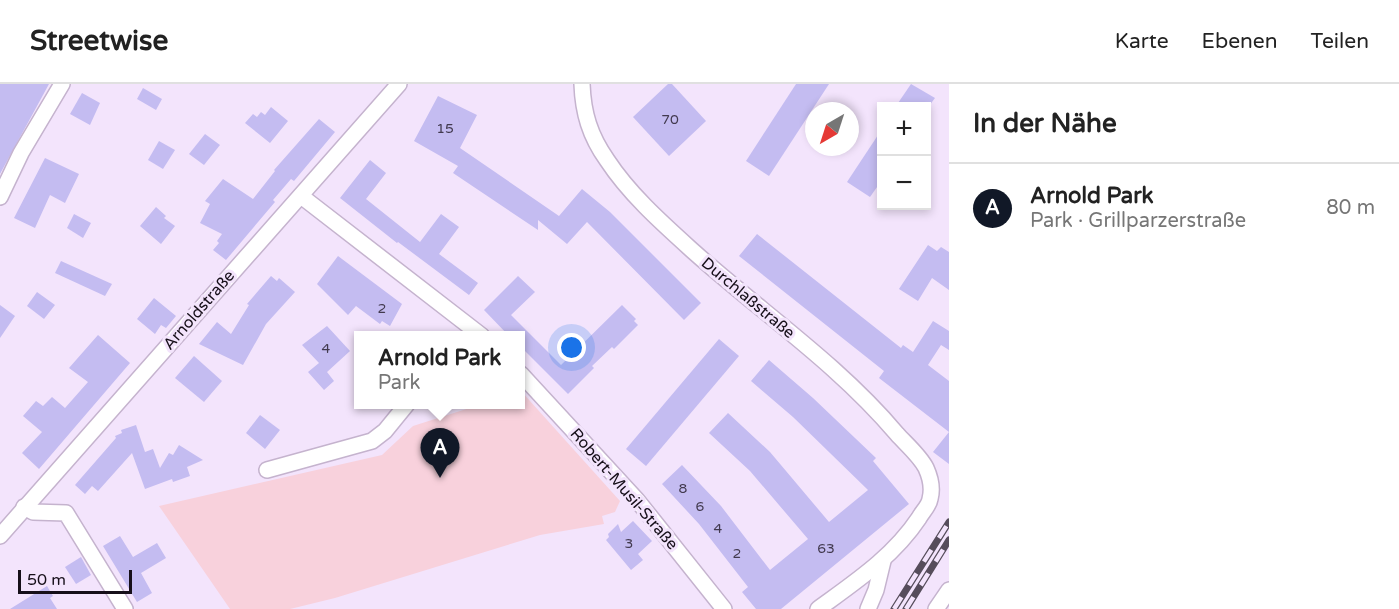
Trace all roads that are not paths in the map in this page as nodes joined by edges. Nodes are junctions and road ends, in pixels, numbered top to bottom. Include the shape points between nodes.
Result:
1 (62, 84) edge
2 (399, 84) edge
3 (581, 84) edge
4 (301, 196) junction
5 (0, 197) edge
6 (471, 331) edge
7 (525, 378) edge
8 (404, 409) edge
9 (267, 470) dead end
10 (24, 507) junction
11 (0, 536) edge
12 (882, 561) junction
13 (949, 590) edge
14 (125, 609) edge
15 (724, 609) edge
16 (818, 609) edge
17 (868, 609) edge
18 (936, 609) edge

1 - 5 street
2 - 4 street, Arnoldstraße
3 - 12 street, Durchlaßstraße via 583,110 592,136 621,180 695,253 856,390 925,466 932,484 930,501 908,535
4 - 6 street
4 - 10 street, Arnoldstraße
7 - 15 street, Robert-Musil-Straße via 637,500
8 - 9 street via 372,441
10 - 11 street, Arnoldstraße
10 - 14 street via 33,512 66,513
12 - 16 street
12 - 17 street
13 - 18 street

